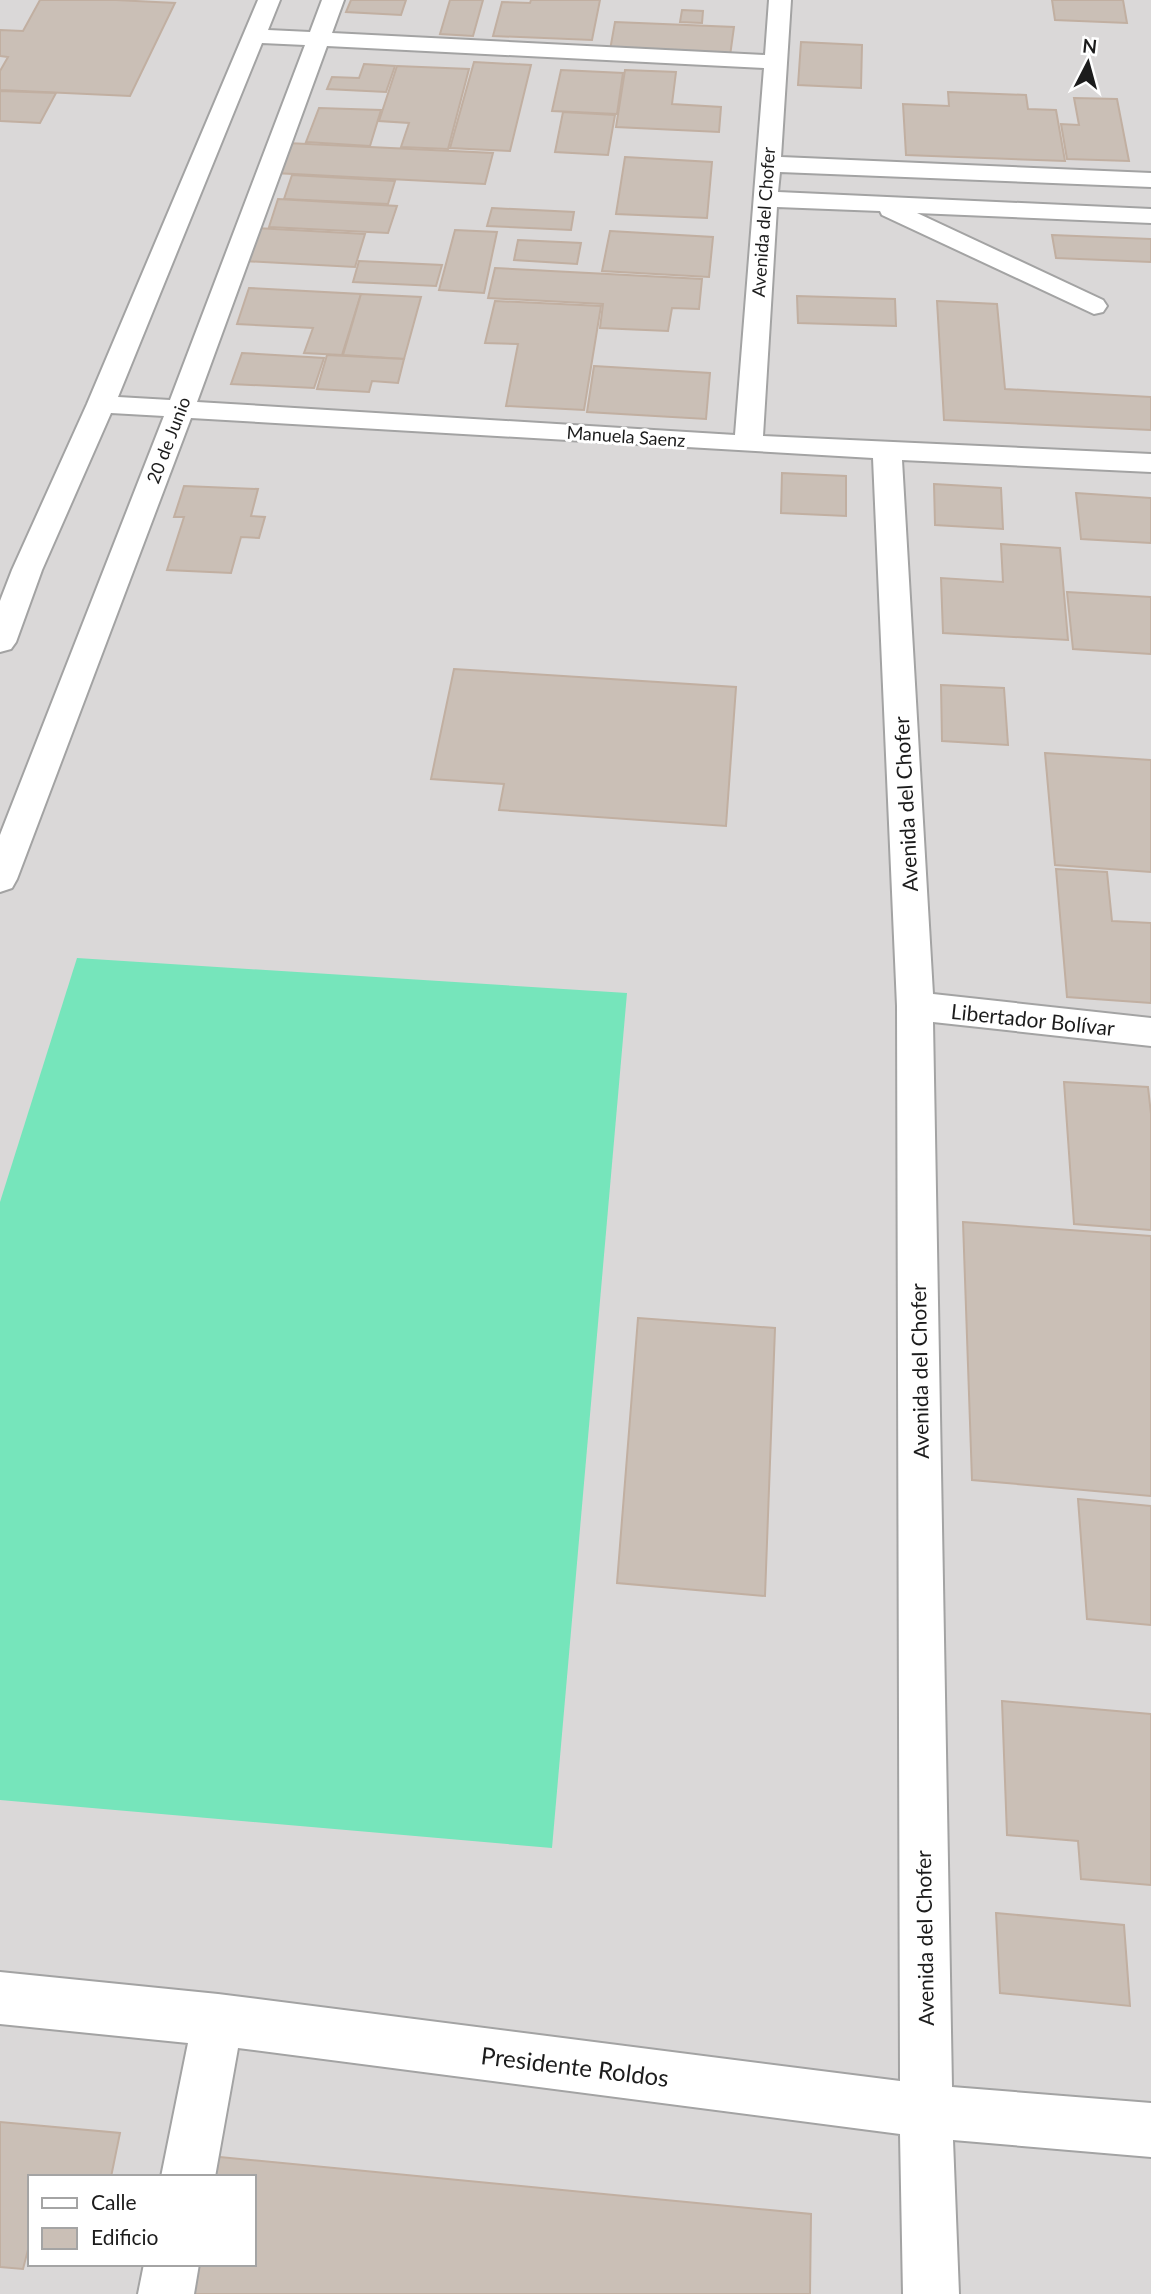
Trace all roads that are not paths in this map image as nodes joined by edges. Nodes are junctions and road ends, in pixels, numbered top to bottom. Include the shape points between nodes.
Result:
1 (269, 0) edge
2 (333, 0) edge
3 (780, 0) edge
4 (254, 36) junction
5 (318, 38) junction
6 (775, 62) junction
7 (767, 164) junction
8 (1151, 180) edge
9 (765, 199) junction
10 (877, 203) junction
11 (1151, 216) edge
12 (1094, 306) dead end
13 (101, 404) junction
14 (181, 408) junction
15 (748, 444) junction
16 (887, 449) junction
17 (1151, 463) edge
18 (14, 569) edge
19 (0, 642) edge
20 (0, 879) edge
21 (915, 1006) junction
22 (1151, 1032) edge
23 (0, 1998) edge
24 (218, 2020) junction
25 (926, 2111) junction
26 (1151, 2130) edge
27 (188, 2175) edge
28 (172, 2266) edge
29 (166, 2294) edge
30 (931, 2294) edge

1 - 4 street
2 - 5 street, 20 de Junio
3 - 6 street, Avenida del Chofer
4 - 5 street
4 - 13 street
5 - 6 street
5 - 14 street, 20 de Junio
6 - 7 street, Avenida del Chofer
7 - 8 street
7 - 9 street, Avenida del Chofer
9 - 10 street
9 - 15 street, Avenida del Chofer
10 - 11 street
10 - 12 street
13 - 14 street, Manuela Saenz
13 - 18 street
14 - 15 street, Manuela Saenz
14 - 20 street, 20 de Junio
15 - 16 street, Manuela Saenz
16 - 17 street, Manuela Saenz
16 - 21 street, Avenida del Chofer
18 - 19 street
21 - 22 street, Libertador Bolívar
21 - 25 street, Avenida del Chofer
23 - 24 street, Presidente Roldos
24 - 25 street, Presidente Roldos
24 - 27 street
25 - 26 street, Presidente Roldos
25 - 30 street, Avenida del Chofer
28 - 29 street

